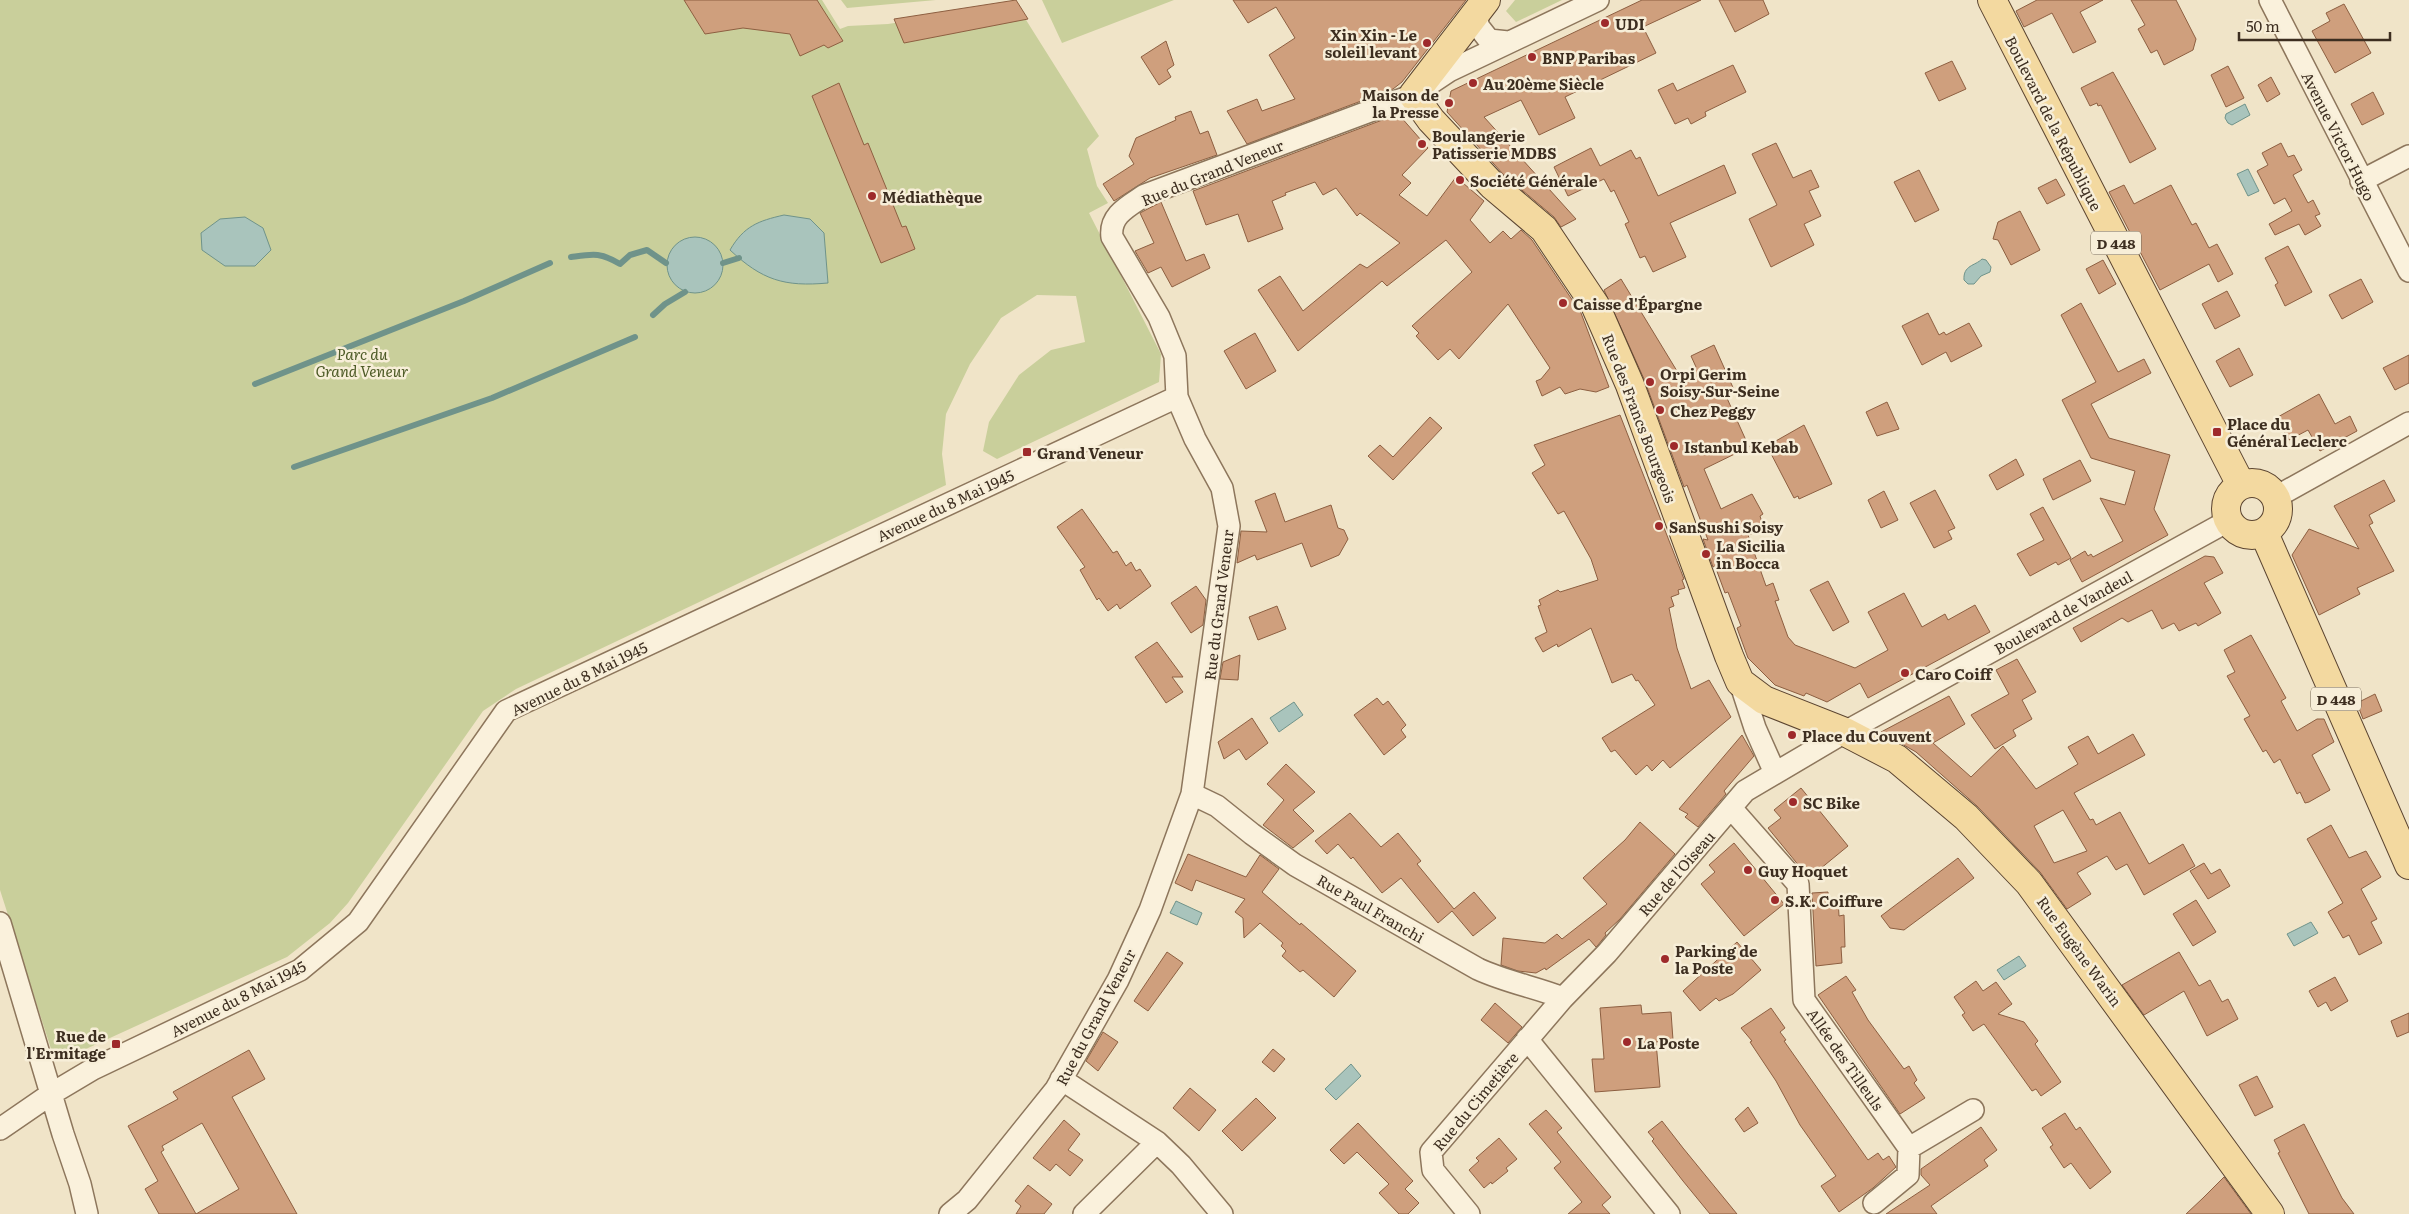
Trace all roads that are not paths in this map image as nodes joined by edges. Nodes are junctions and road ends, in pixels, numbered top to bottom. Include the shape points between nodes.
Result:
1 (1598, 0) edge
2 (1992, 0) edge
3 (2270, 0) edge
4 (1481, 5) edge
5 (1508, 42) junction
6 (1413, 95) junction
7 (2409, 156) edge
8 (2361, 181) junction
9 (2409, 272) edge
10 (1177, 398) junction
11 (2409, 423) edge
12 (2241, 485) junction
13 (2276, 497) junction
14 (2228, 521) junction
15 (2264, 533) junction
16 (1740, 682) junction
17 (1845, 732) junction
18 (1775, 773) junction
19 (1192, 794) junction
20 (1731, 808) junction
21 (2409, 865) edge
22 (0, 923) edge
23 (1563, 998) junction
24 (1527, 1039) junction
25 (1061, 1079) junction
26 (51, 1094) junction
27 (1973, 1110) dead end
28 (0, 1129) edge
29 (1156, 1142) junction
30 (1909, 1148) junction
31 (1874, 1203) dead end
32 (86, 1214) edge
33 (950, 1214) edge
34 (1084, 1214) edge
35 (1222, 1214) edge
36 (1469, 1214) edge
37 (1669, 1214) edge
38 (2270, 1214) edge

1 - 5 street, Rue du Grand Veneur
2 - 12 main road, Boulevard de la République / D 448
3 - 8 street, Avenue Victor Hugo
4 - 5 street via 1478,26 1489,40
4 - 6 main road
5 - 6 street, Rue du Grand Veneur via 1449,71
6 - 10 street, Rue du Grand Veneur via 1145,195 1115,217 1112,237 1159,317 1175,356
6 - 16 main road, Rue des Francs Bourgeois via 1431,120 1492,185 1544,229 1595,306 1630,385
7 - 8 street
8 - 9 street, Avenue Victor Hugo
10 - 19 street, Rue du Grand Veneur via 1222,488 1229,526
10 - 26 street, Avenue du 8 Mai 1945 via 506,712 358,922 300,970 93,1070
11 - 13 street
12 - 13 main road via 2267,487
12 - 14 main road via 2228,499
13 - 15 main road via 2279,511 2276,520
14 - 15 main road via 2246,535
14 - 17 street, Boulevard de Vandeul
15 - 21 main road, D 448
16 - 17 main road via 1764,700
16 - 18 street, Rue des Francs Bourgeois via 1754,728
17 - 18 street, Rue de l'Oiseau
17 - 38 main road, Rue Eugène Warin via 1897,759 1915,773 1966,817 2029,883
18 - 20 street, Rue de l'Oiseau via 1745,791
19 - 23 street, Rue Paul Franchi via 1217,806 1294,864 1478,970
19 - 25 street, Rue du Grand Veneur via 1150,910 1122,972
20 - 23 street, Rue de l'Oiseau via 1607,953
20 - 30 street, Allée des Tilleuls via 1798,884 1804,1000
22 - 26 street
23 - 24 street, Rue de l'Oiseau
24 - 36 street, Rue du Cimetière via 1430,1152 1433,1170
24 - 37 street
25 - 29 street
25 - 33 street, Rue du Grand Veneur via 1043,1108 967,1200
26 - 28 street, Avenue du 8 Mai 1945
26 - 32 street via 80,1184
27 - 30 street
29 - 34 street
29 - 35 street via 1181,1165
30 - 31 street via 1908,1175

